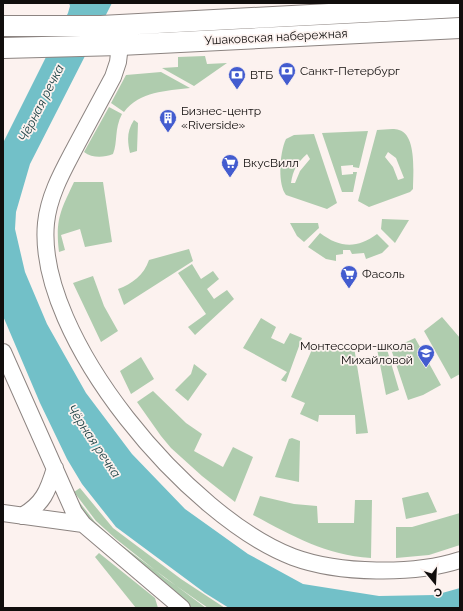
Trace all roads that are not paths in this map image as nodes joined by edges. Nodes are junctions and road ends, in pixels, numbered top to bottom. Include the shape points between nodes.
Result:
1 (460, 7) edge
2 (3, 26) edge
3 (460, 28) edge
4 (120, 45) junction
5 (3, 48) edge
6 (3, 352) edge
7 (55, 468) junction
8 (3, 513) edge
9 (22, 516) junction
10 (83, 524) junction
11 (460, 560) edge
12 (182, 608) edge

1 - 2 main road, Ушаковская набережная via 101,26
3 - 4 main road, Ушаковская набережная
4 - 5 main road, Ушаковская набережная
4 - 11 street via 113,77 52,193 46,223 48,268 55,292 69,327 108,392 153,449 202,500 265,543 294,557 337,567 374,570 411,570
6 - 7 street
7 - 9 street via 42,500 35,509
7 - 10 street via 74,512
8 - 9 street
9 - 10 street
10 - 12 street

